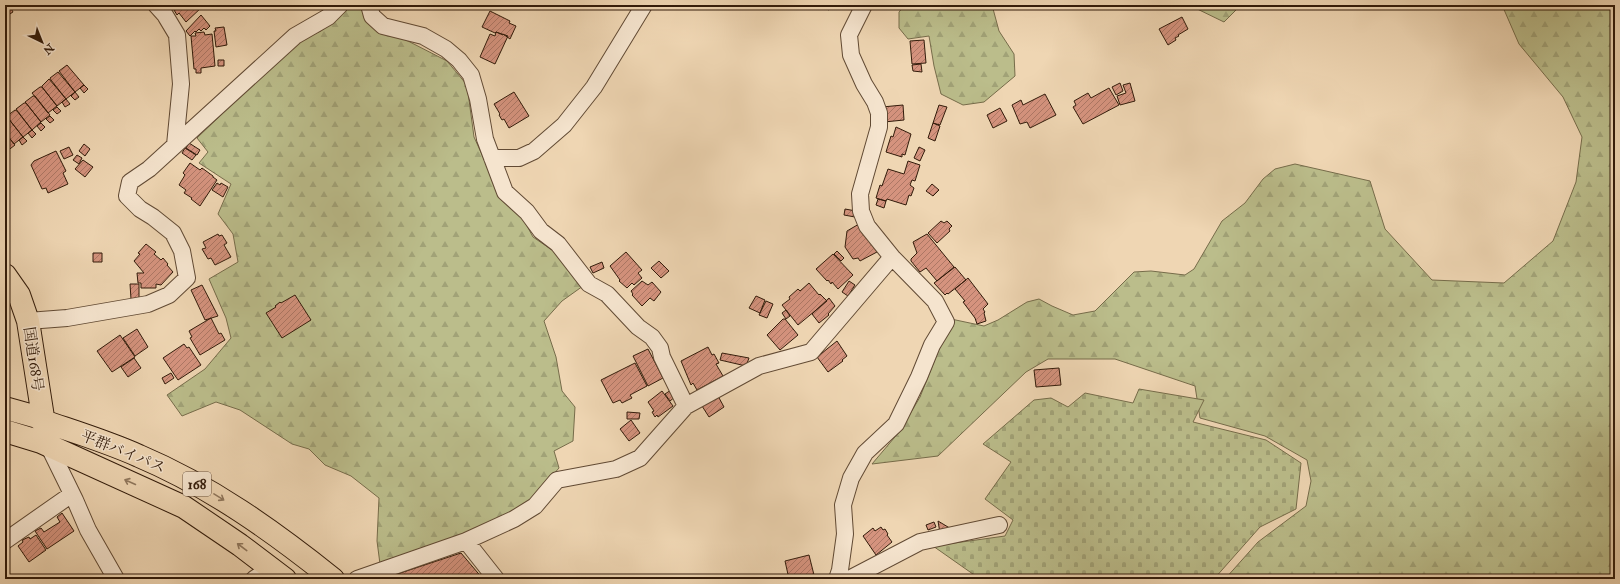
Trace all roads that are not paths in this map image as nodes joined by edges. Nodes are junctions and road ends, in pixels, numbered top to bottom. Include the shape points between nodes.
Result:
1 (156, 5) edge
2 (340, 5) edge
3 (369, 5) edge
4 (644, 5) edge
5 (864, 5) edge
6 (175, 145) junction
7 (492, 158) junction
8 (892, 257) junction
9 (5, 275) edge
10 (28, 320) junction
11 (686, 406) junction
12 (5, 408) edge
13 (40, 419) junction
14 (5, 432) edge
15 (45, 445) junction
16 (72, 494) junction
17 (999, 525) dead end
18 (5, 541) edge
19 (466, 541) junction
20 (269, 575) edge
21 (116, 579) edge
22 (333, 579) edge
23 (357, 579) edge
24 (496, 579) edge
25 (836, 579) edge
26 (849, 579) edge

1 - 6 street via 165,14 177,35 181,84
2 - 6 street via 328,17 294,36
3 - 7 street via 372,16 383,26 423,36 446,49 463,65 471,75 485,139
4 - 7 street via 594,87 564,125 534,151 519,158
5 - 8 street via 849,35 851,55 879,113 879,127 860,194 861,211 867,226
6 - 10 street via 149,169 130,182 127,196 173,233 182,251 187,278 169,295 148,304 66,318
7 - 11 street via 505,192 528,212 541,231 558,244 589,284 607,294 638,327 652,337 660,348
8 - 11 street via 811,352 759,366
8 - 25 street via 935,301 946,322 932,345 896,424 866,454 851,478 843,505 845,534 840,570
9 - 10 highway, 国道168号 via 19,295
10 - 13 highway, 国道168号
11 - 19 street via 640,458 616,469 557,480 535,506 514,520
12 - 13 highway, 平群バイパス / 168
13 - 15 highway, 国道168号
13 -> 22 highway, 平群バイパス / 168 via 139,455 198,484 256,520
14 - 15 highway, 平群バイパス / 168
15 - 16 street
20 -> 15 highway, 平群バイパス / 168 via 240,545 184,507
16 - 18 street
16 - 21 street via 88,530
17 - 26 street via 920,542
19 - 23 street
19 - 24 street

